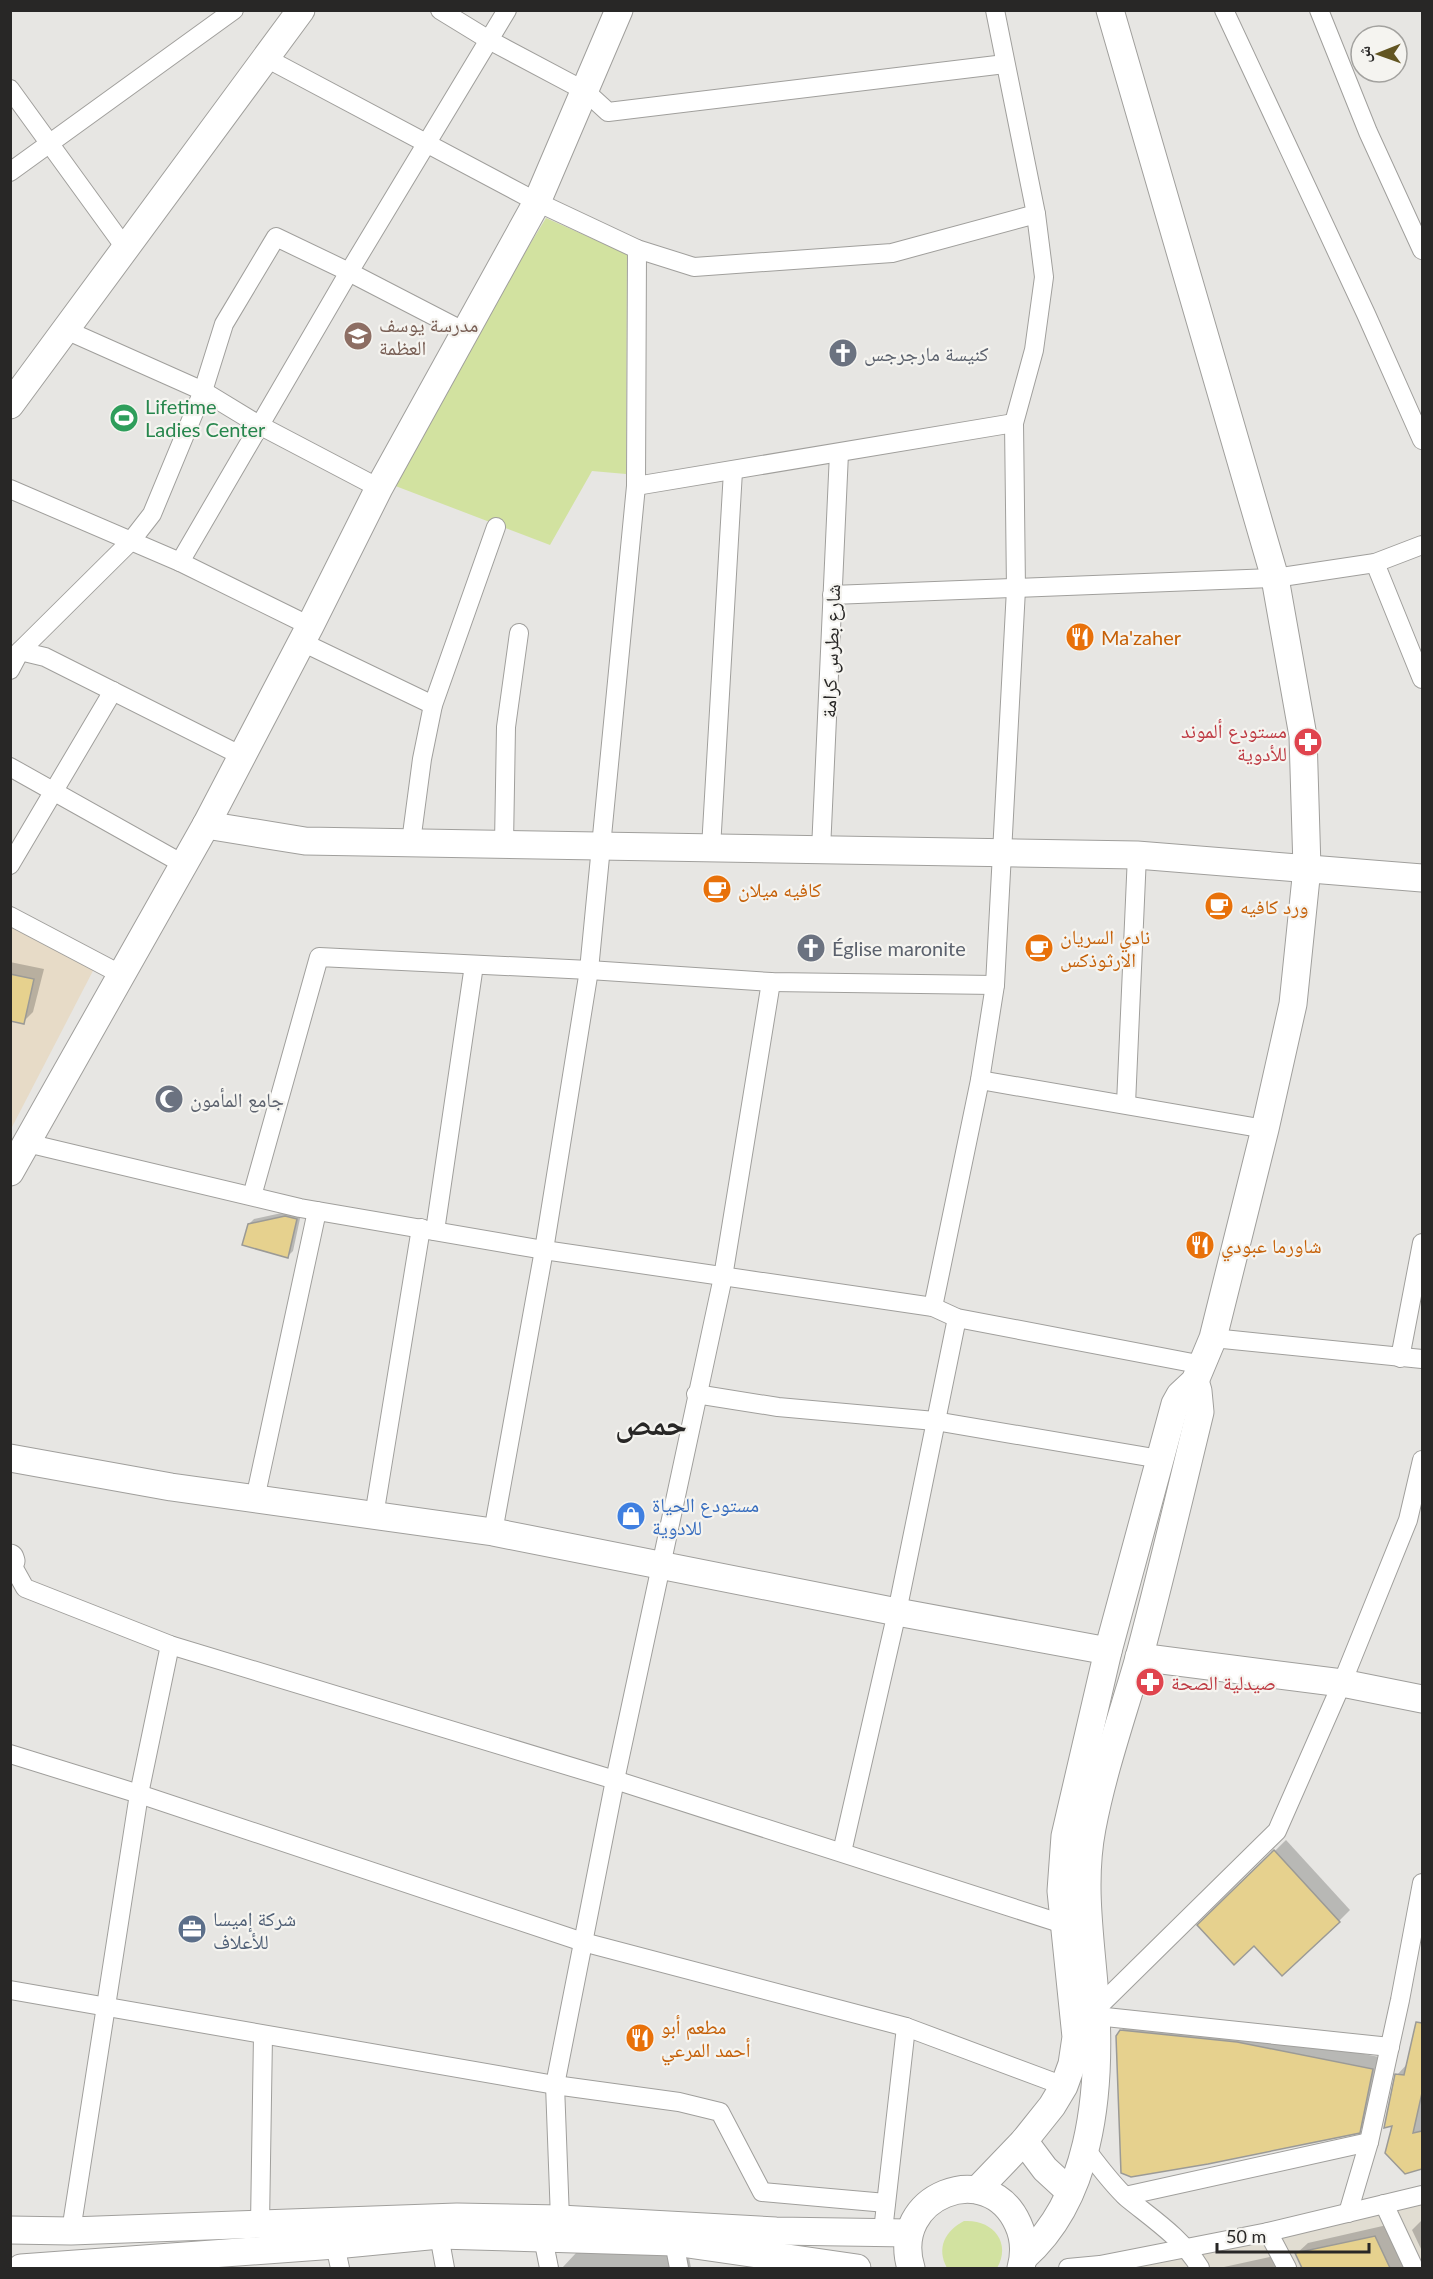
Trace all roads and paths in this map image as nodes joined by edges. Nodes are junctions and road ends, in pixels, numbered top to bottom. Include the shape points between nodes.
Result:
1 (234, 10) edge
2 (301, 10) edge
3 (440, 10) edge
4 (507, 10) edge
5 (619, 10) edge
6 (995, 10) edge
7 (1110, 10) edge
8 (1224, 10) edge
9 (1319, 10) edge
10 (489, 40) junction
11 (266, 58) junction
12 (1005, 64) junction
13 (10, 89) edge
14 (585, 91) junction
15 (427, 142) junction
16 (49, 144) junction
17 (10, 172) edge
18 (537, 202) junction
19 (1036, 214) junction
20 (126, 249) junction
21 (637, 249) junction
22 (1422, 250) edge
23 (349, 272) junction
24 (66, 330) junction
25 (465, 332) junction
26 (203, 391) junction
27 (10, 405) edge
28 (1014, 423) junction
29 (260, 425) junction
30 (1422, 440) edge
31 (839, 453) junction
32 (733, 471) junction
33 (636, 486) junction
34 (379, 488) junction
35 (10, 489) edge
36 (496, 527) dead end
37 (131, 541) junction
38 (1422, 545) edge
39 (180, 562) junction
40 (1375, 563) junction
41 (1275, 578) junction
42 (1016, 589) junction
43 (832, 595) junction
44 (519, 633) dead end
45 (306, 634) junction
46 (20, 651) junction
47 (10, 670) edge
48 (1422, 679) edge
49 (113, 691) junction
50 (433, 705) junction
51 (242, 756) junction
52 (10, 767) edge
53 (54, 791) junction
54 (206, 825) junction
55 (411, 842) junction
56 (504, 844) junction
57 (600, 847) junction
58 (711, 848) junction
59 (821, 850) junction
60 (1001, 852) junction
61 (1137, 855) junction
62 (183, 864) junction
63 (10, 865) edge
64 (1307, 868) junction
65 (1422, 878) edge
66 (10, 916) edge
67 (474, 965) junction
68 (590, 970) junction
69 (122, 975) junction
70 (771, 982) junction
71 (995, 986) junction
72 (981, 1080) junction
73 (1126, 1104) junction
74 (1265, 1129) junction
75 (27, 1143) junction
76 (10, 1172) edge
77 (252, 1196) junction
78 (317, 1211) junction
79 (428, 1230) junction
80 (1422, 1244) edge
81 (544, 1250) junction
82 (723, 1277) junction
83 (933, 1307) junction
84 (957, 1318) junction
85 (1213, 1338) junction
86 (1400, 1358) junction
87 (1422, 1359) edge
88 (1199, 1373) junction
89 (696, 1394) junction
90 (935, 1421) junction
91 (10, 1458) edge
92 (1160, 1459) junction
93 (1422, 1461) edge
94 (255, 1499) junction
95 (374, 1516) junction
96 (493, 1532) junction
97 (11, 1560) edge
98 (660, 1566) junction
99 (897, 1612) junction
100 (170, 1644) junction
101 (1108, 1651) junction
102 (1139, 1657) junction
103 (1342, 1683) junction
104 (1422, 1699) edge
105 (10, 1754) edge
106 (615, 1780) junction
107 (139, 1794) junction
108 (842, 1852) junction
109 (1422, 1883) edge
110 (1064, 1924) junction
111 (583, 1942) junction
112 (10, 1990) edge
113 (105, 2008) junction
114 (1096, 2012) junction
115 (906, 2027) junction
116 (263, 2035) junction
117 (1390, 2047) junction
118 (555, 2085) junction
119 (1064, 2086) junction
120 (1024, 2141) junction
121 (1369, 2142) junction
122 (1084, 2148) junction
123 (977, 2190) junction
124 (1070, 2192) junction
125 (1422, 2195) edge
126 (1125, 2196) junction
127 (886, 2203) junction
128 (1384, 2204) junction
129 (1348, 2213) junction
130 (260, 2224) junction
131 (551, 2229) junction
132 (10, 2230) edge
133 (71, 2231) junction
134 (896, 2232) junction
135 (1268, 2232) junction
136 (439, 2235) junction
137 (674, 2242) junction
138 (1187, 2249) junction
139 (337, 2257) edge
140 (234, 2260) edge
141 (1023, 2263) edge
142 (1100, 2267) edge
143 (21, 2268) edge
144 (445, 2268) edge
145 (549, 2268) edge
146 (679, 2268) edge
147 (857, 2268) edge
148 (911, 2268) edge
149 (1068, 2268) edge
150 (1200, 2268) edge
151 (1287, 2268) edge
152 (1414, 2268) edge

1 - 16 street
2 - 11 main road
3 - 10 street
4 - 10 street
5 - 14 main road
6 - 12 street
7 - 41 main road
8 - 30 street
9 - 22 street via 1368,132
10 - 14 street
10 - 15 street
11 - 15 street
11 - 20 main road
12 - 14 street via 608,112
12 - 19 street
13 - 16 street
14 - 18 main road
15 - 18 street
15 - 23 street
16 - 17 street
16 - 20 street
18 - 21 street
18 - 25 main road
19 - 21 street via 892,253 694,267
19 - 28 street via 1044,277 1034,350
20 - 24 main road
21 - 33 street
23 - 25 street
23 - 26 street via 276,237 224,324
23 - 29 street
24 - 26 street
24 - 27 main road
25 - 34 main road
26 - 29 street
26 - 37 street via 152,514
28 - 31 street
28 - 42 street
29 - 34 street
29 - 39 street
31 - 32 street
31 - 43 street, شارع بطرس كرامة
32 - 33 street
32 - 58 street
33 - 57 street
34 - 45 main road
35 - 37 street
36 - 50 street
37 - 39 street
37 - 46 street
38 - 40 street
39 - 45 street
40 - 41 street
40 - 48 street
41 - 42 street
41 - 64 main road via 1303,736
42 - 43 street
42 - 60 street
43 - 59 street, شارع بطرس كرامة
44 - 56 street via 506,727
45 - 50 street
45 - 51 main road
46 - 47 street
46 - 49 street via 45,657
49 - 51 street
49 - 53 street
50 - 55 street
51 - 54 main road
52 - 53 street
53 - 62 street
53 - 63 street
54 - 55 main road via 305,841
54 - 62 main road
55 - 56 main road
56 - 57 main road
57 - 58 main road
57 - 68 street
58 - 59 main road
59 - 60 main road
60 - 61 main road
60 - 71 street
61 - 64 main road
61 - 73 street
62 - 69 main road
64 - 65 main road
64 - 74 main road via 1293,1004
66 - 69 street
67 - 68 street
67 - 77 street via 319,957
67 - 79 street
68 - 70 street
68 - 81 street
69 - 75 main road
70 - 71 street
70 - 82 street
71 - 72 street
72 - 73 street
72 - 83 street
73 - 74 street
74 - 85 main road
75 - 76 main road
75 - 77 street
77 - 78 street
78 - 79 street
78 - 94 street
79 - 81 street
79 - 95 street
80 - 86 street
81 - 82 street
81 - 96 street
82 - 83 street
82 - 89 street
83 - 84 street
84 - 88 street
84 - 90 street
85 - 86 street
85 - 88 main road
86 - 87 street
88 - 92 main road via 1175,1404
88 - 102 main road via 1200,1412
89 - 90 street via 778,1407
89 - 98 street
90 - 92 street
90 - 99 street
91 - 94 main road
92 - 101 main road
93 - 103 street via 1408,1520
94 - 95 main road
95 - 96 main road
96 - 98 main road
97 - 100 street via 24,1588
98 - 99 main road
98 - 106 street
99 - 101 main road
99 - 108 street
100 - 106 street
100 - 107 street
101 - 110 main road via 1065,1836 1061,1891
102 - 103 main road
102 - 114 main road via 1098,1800 1088,1853 1087,1911
103 - 104 main road
103 - 114 street via 1277,1831
105 - 107 street
106 - 108 street
106 - 111 street
107 - 111 street
107 - 113 street
108 - 110 street
109 - 117 street
110 - 119 main road via 1076,2037
111 - 115 street
111 - 118 street
112 - 113 street
113 - 116 street
113 - 133 street
114 - 117 street
114 - 122 main road via 1095,2082
115 - 119 street
115 - 127 street
116 - 118 street
116 - 130 street
117 - 121 street
118 - 127 street via 679,2102 720,2112 762,2192
118 - 131 street
119 - 120 main road
120 - 123 main road
120 - 124 main road via 1045,2169
121 - 126 street
121 - 129 street
122 - 124 main road
122 - 126 street
123 - 134 main road via 948,2192 934,2198
123 - 141 main road via 998,2199 1014,2214 1023,2234
124 - 141 main road via 1057,2220
125 - 128 street
126 - 138 street
127 - 134 street
128 - 129 street
128 - 152 street
129 - 135 street
130 - 131 main road via 457,2217
130 - 133 main road
131 - 134 main road
131 - 136 main road
131 - 137 main road
131 - 145 street
132 - 133 main road
134 - 148 main road
135 - 138 street
135 - 151 street
136 - 139 main road
136 - 144 street
137 - 146 street
137 - 147 main road
138 - 142 street
138 - 150 street
139 - 140 main road
140 - 143 main road
142 - 149 street

